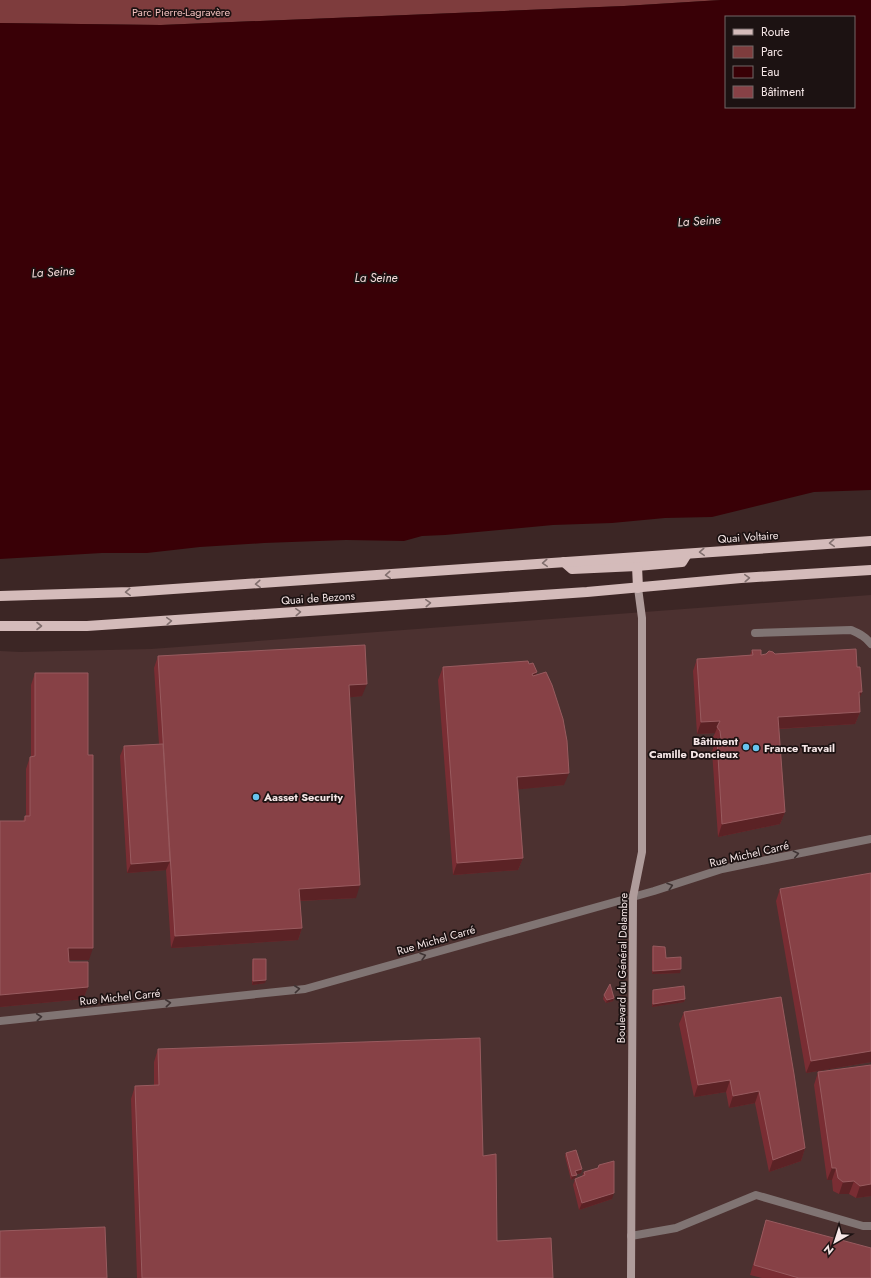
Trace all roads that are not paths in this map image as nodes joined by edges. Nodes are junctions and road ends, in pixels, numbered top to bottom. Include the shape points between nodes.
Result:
1 (871, 541) edge
2 (687, 554) junction
3 (626, 558) joint
4 (564, 562) junction
5 (637, 566) junction
6 (871, 570) edge
7 (638, 588) junction
8 (0, 596) edge
9 (0, 626) edge
10 (755, 633) dead end
11 (871, 644) edge
12 (871, 839) edge
13 (633, 897) junction
14 (0, 1021) edge
15 (871, 1226) edge
16 (631, 1236) junction
17 (631, 1278) edge

1 -> 2 main road, Quai Voltaire
2 - 3 main road, Quai Voltaire
2 - 5 main road via 682,562
3 - 4 main road, Quai de Bezons
4 - 5 main road via 572,569
4 -> 8 main road, Quai de Bezons via 130,592
5 - 7 main road
7 -> 6 main road via 741,578
9 -> 7 main road, Quai de Bezons via 87,626
7 - 13 street, Boulevard du Général Delambre via 642,618 642,852
10 - 11 street via 851,630 862,634
13 -> 12 street, Rue Michel Carré via 722,870
14 -> 13 street, Rue Michel Carré via 305,989
13 - 16 street, Boulevard du Général Delambre
15 - 16 street via 863,1226 756,1195 676,1228
16 - 17 street, Boulevard du Général Delambre

